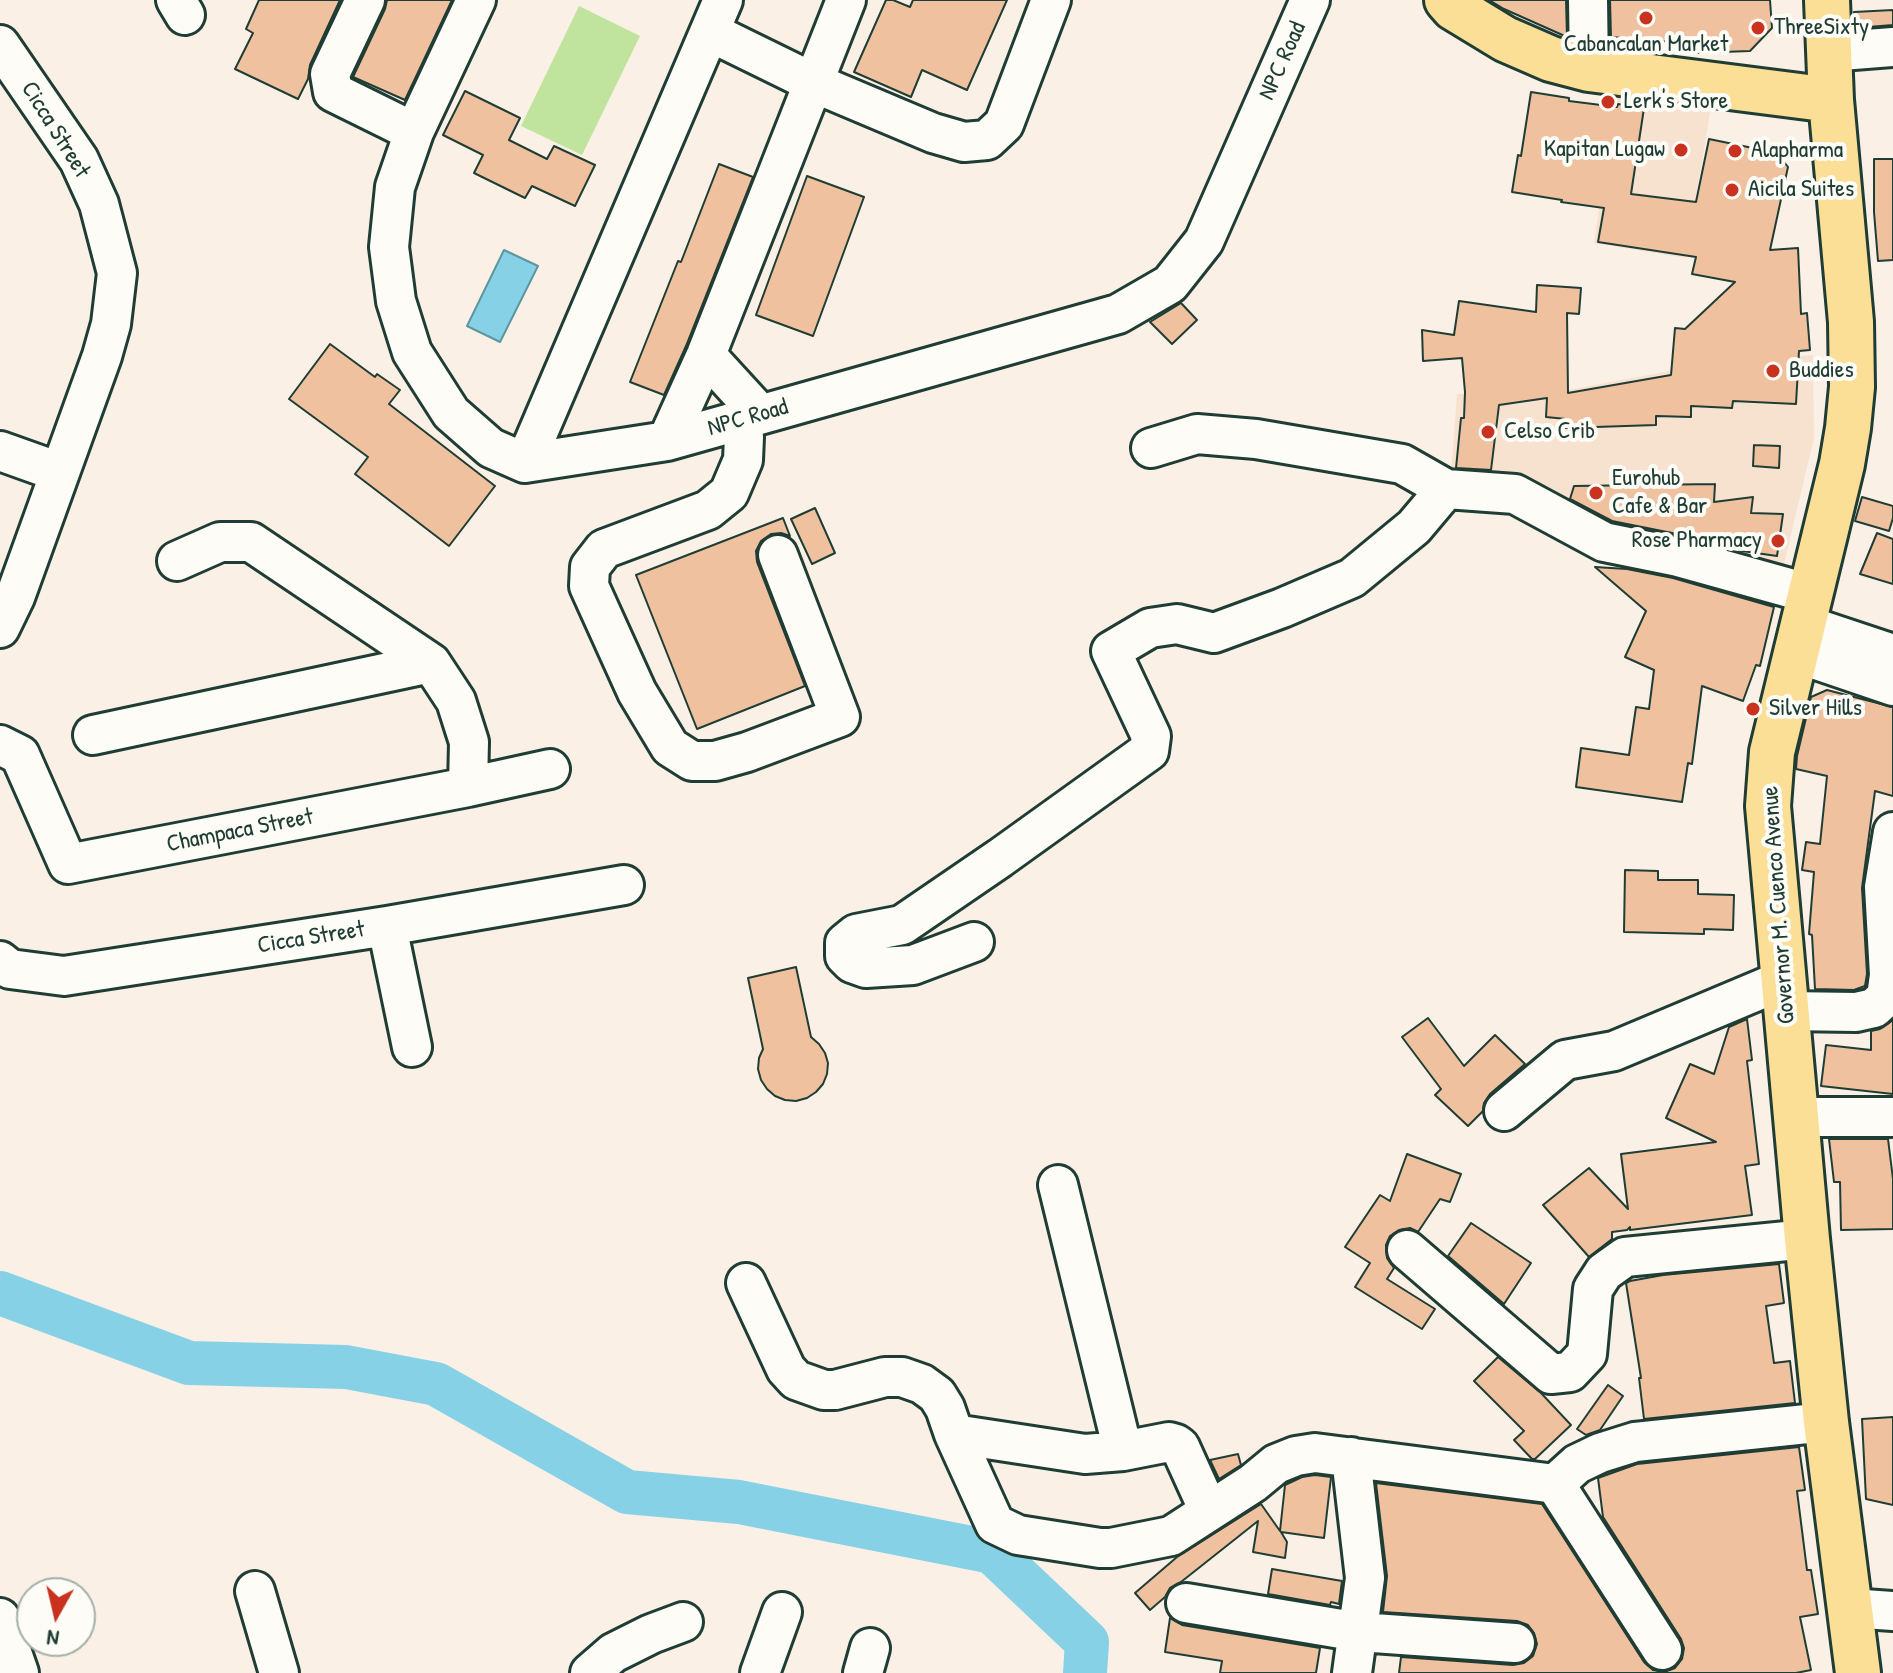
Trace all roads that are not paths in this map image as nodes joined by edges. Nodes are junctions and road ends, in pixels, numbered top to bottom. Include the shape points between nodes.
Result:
1 (365, 0) edge
2 (476, 0) edge
3 (846, 0) edge
4 (1051, 0) edge
5 (1310, 0) edge
6 (1447, 0) edge
7 (1588, 0) edge
8 (1827, 0) edge
9 (716, 16) edge
10 (0, 45) edge
11 (1893, 47) edge
12 (1828, 52) junction
13 (1589, 69) junction
14 (812, 82) junction
15 (1831, 100) junction
16 (414, 132) junction
17 (706, 355) junction
18 (750, 417) junction
19 (667, 441) junction
20 (1151, 448) dead end
21 (0, 451) edge
22 (525, 463) junction
23 (59, 472) junction
24 (1446, 489) junction
25 (778, 555) dead end
26 (177, 561) dead end
27 (1803, 624) junction
28 (0, 628) edge
29 (1893, 654) edge
30 (431, 663) junction
31 (1893, 686) edge
32 (93, 735) dead end
33 (0, 745) edge
34 (550, 769) dead end
35 (468, 787) junction
36 (1893, 832) edge
37 (624, 885) dead end
38 (387, 926) junction
39 (974, 942) dead end
40 (0, 961) edge
41 (1784, 995) junction
42 (412, 1047) dead end
43 (1504, 1111) dead end
44 (1795, 1117) junction
45 (1893, 1117) edge
46 (1058, 1185) dead end
47 (1807, 1239) junction
48 (1407, 1250) dead end
49 (746, 1283) dead end
50 (1826, 1422) junction
51 (954, 1434) junction
52 (1123, 1451) junction
53 (1351, 1457) junction
54 (1555, 1484) junction
55 (1209, 1511) junction
56 (255, 1591) dead end
57 (1186, 1603) dead end
58 (1850, 1608) junction
59 (1893, 1611) edge
60 (782, 1612) dead end
61 (0, 1618) edge
62 (683, 1622) dead end
63 (1359, 1632) junction
64 (1515, 1643) dead end
65 (1662, 1650) dead end
66 (19, 1673) edge
67 (279, 1673) edge
68 (590, 1673) edge
69 (760, 1673) edge
70 (1352, 1673) edge
71 (1857, 1673) edge

1 - 16 street via 330,74 333,92
2 - 16 street
3 - 14 street
4 - 14 street via 1004,124 987,140 964,142 933,133
5 - 18 street, NPC Road via 1204,241 1170,284 1118,314
6 - 13 main road via 1505,39
7 - 13 street
8 - 12 main road, Governor M. Cuenco Avenue
9 - 14 street
9 - 22 street
10 - 23 street, Cicca Street via 79,160 99,204 117,273 108,335
11 - 12 street
12 - 15 main road, Governor M. Cuenco Avenue
13 - 15 main road
14 - 17 street
15 - 27 main road, Governor M. Cuenco Avenue via 1852,387 1842,464
16 - 22 street via 395,187 389,247 396,301 412,352 451,413 491,448
17 - 18 street
17 - 19 street
18 - 19 street, NPC Road
18 - 25 street via 743,460 729,493 708,510 604,549 590,567 589,586 637,692 670,747 692,761 747,752 840,717
19 - 22 street, NPC Road
20 - 24 street via 1197,434 1256,439 1402,464
21 - 23 street
23 - 28 street, Cicca Street
24 - 27 street via 1515,494 1604,542 1678,557
24 - 39 street via 1414,527 1352,578 1214,633 1177,624 1150,628 1111,651 1151,736 1149,751 902,925 856,934 845,943 845,956 866,968 913,965
26 - 30 street via 220,542 251,542
27 - 29 street
27 - 31 street
27 - 41 main road, Governor M. Cuenco Avenue via 1772,752 1768,806
30 - 32 street
30 - 35 street via 456,701 469,742
33 - 35 street, Champaca Street via 20,755 68,864
34 - 35 street, Champaca Street
36 - 41 street via 1884,887 1886,997 1874,1008 1856,1012
37 - 38 street, Cicca Street
38 - 40 street, Cicca Street via 64,976 10,969
38 - 42 street
41 - 43 street via 1614,1051 1565,1060
41 - 44 main road, Governor M. Cuenco Avenue
44 - 45 street
44 - 47 main road, Governor M. Cuenco Avenue
46 - 52 street
47 - 48 street via 1625,1257 1604,1272 1593,1289 1587,1354 1570,1372 1551,1374
47 - 50 main road, Governor M. Cuenco Avenue
49 - 51 street via 796,1380 835,1390 902,1377 937,1395
50 - 54 street via 1635,1442 1577,1464
50 - 58 main road, Governor M. Cuenco Avenue
51 - 52 street via 1085,1454
51 - 55 street via 995,1524 1018,1535 1111,1548 1171,1536
52 - 55 street via 1169,1442 1180,1447
53 - 54 street
53 - 55 street via 1296,1456
53 - 63 street via 1365,1578
54 - 65 street
56 - 67 street
57 - 63 street
58 - 59 street
58 - 71 main road, Governor M. Cuenco Avenue
60 - 69 street
61 - 66 street
62 - 68 street via 613,1653
63 - 64 street
63 - 70 street

